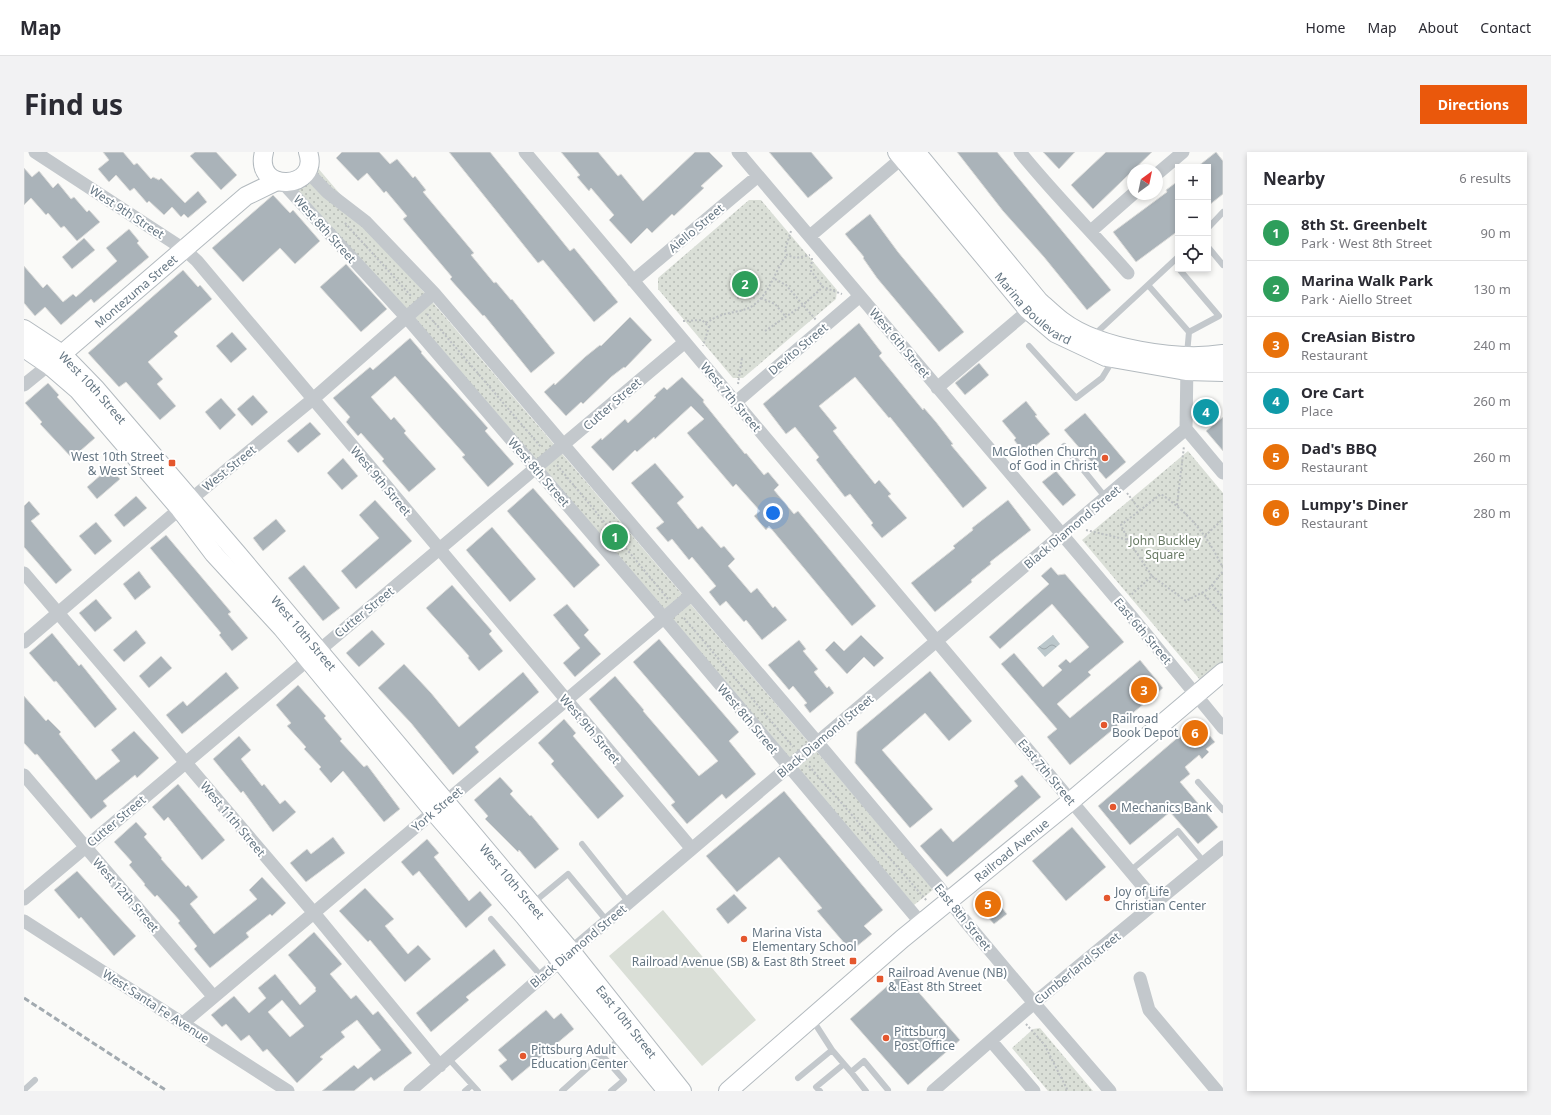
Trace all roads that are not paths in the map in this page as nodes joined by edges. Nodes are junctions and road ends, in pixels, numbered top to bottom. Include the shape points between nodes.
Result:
1 (35, 152) edge
2 (308, 152) edge
3 (525, 152) edge
4 (738, 152) edge
5 (1020, 152) edge
6 (1184, 152) edge
7 (906, 153) edge
8 (262, 156) edge
9 (1163, 169) edge
10 (307, 171) junction
11 (758, 176) junction
12 (280, 182) junction
13 (246, 196) junction
14 (1127, 199) edge
15 (1223, 212) edge
16 (1211, 225) edge
17 (1091, 231) junction
18 (810, 236) junction
19 (185, 250) junction
20 (1211, 251) edge
21 (1173, 262) joint
22 (1175, 265) edge
23 (1223, 265) edge
24 (1181, 272) edge
25 (1128, 273) dead end
26 (634, 281) junction
27 (1148, 285) junction
28 (434, 293) junction
29 (860, 296) junction
30 (1033, 306) junction
31 (406, 318) junction
32 (24, 329) edge
33 (1189, 332) junction
34 (1092, 336) junction
35 (685, 342) junction
36 (1029, 346) dead end
37 (24, 348) edge
38 (1223, 354) edge
39 (1114, 358) junction
40 (56, 360) junction
41 (1187, 364) junction
42 (1223, 372) edge
43 (24, 386) edge
44 (937, 388) junction
45 (313, 399) junction
46 (736, 402) junction
47 (1186, 429) junction
48 (564, 445) junction
49 (1064, 446) dead end
50 (536, 469) junction
51 (1223, 473) edge
52 (1106, 498) junction
53 (185, 505) junction
54 (1067, 531) junction
55 (439, 551) junction
56 (24, 573) edge
57 (692, 595) junction
58 (58, 613) junction
59 (664, 618) junction
60 (24, 642) edge
61 (938, 642) junction
62 (313, 654) junction
63 (1223, 672) edge
64 (1196, 695) junction
65 (566, 701) junction
66 (1223, 728) edge
67 (818, 743) junction
68 (186, 763) junction
69 (788, 767) junction
70 (24, 775) edge
71 (1198, 782) dead end
72 (1071, 801) junction
73 (439, 807) junction
74 (1223, 810) edge
75 (582, 844) dead end
76 (85, 847) junction
77 (1223, 848) edge
78 (692, 849) junction
79 (1204, 862) junction
80 (1130, 871) junction
81 (24, 899) edge
82 (629, 903) junction
83 (1157, 903) junction
84 (531, 904) junction
85 (943, 906) junction
86 (314, 913) junction
87 (491, 919) dead end
88 (24, 921) edge
89 (607, 921) junction
90 (921, 923) junction
91 (566, 956) junction
92 (542, 977) junction
93 (1140, 978) dead end
94 (213, 996) junction
95 (1034, 1003) junction
96 (811, 1017) junction
97 (183, 1023) junction
98 (622, 1037) junction
99 (991, 1041) junction
100 (832, 1050) junction
101 (602, 1055) junction
102 (444, 1062) junction
103 (844, 1064) junction
104 (851, 1072) junction
105 (798, 1078) dead end
106 (36, 1080) dead end
107 (654, 1082) edge
108 (472, 1085) junction
109 (24, 1090) edge
110 (888, 1090) dead end
111 (288, 1091) edge
112 (410, 1091) edge
113 (465, 1091) edge
114 (478, 1091) edge
115 (562, 1091) edge
116 (611, 1091) edge
117 (667, 1091) edge
118 (682, 1091) edge
119 (728, 1091) edge
120 (820, 1091) edge
121 (866, 1091) edge
122 (933, 1091) edge
123 (1034, 1091) edge
124 (1110, 1091) edge
125 (1217, 1091) edge

1 - 19 street, West 9th Street
2 - 10 street
3 - 26 street, West 7th Street
4 - 11 street, West 6th Street
5 - 17 street via 1049,188
6 - 9 street
7 - 18 street
7 - 30 street, Marina Boulevard
8 - 12 street via 268,175
8 - 13 street, Montezuma Street via 258,178
10 - 12 street, Montezuma Street via 296,181
10 - 28 street via 327,192 366,222
11 - 18 street, West 6th Street
11 - 26 street, Aiello Street
12 - 13 street, Montezuma Street
12 - 31 street, West 8th Street
13 - 19 street, Montezuma Street
14 - 17 street
15 - 16 lane
17 - 25 street
18 - 29 street, West 6th Street
19 - 40 street, Montezuma Street
19 - 45 street, West 9th Street
20 - 23 lane
21 - 22 lane
21 - 27 lane
24 - 33 lane via 1219,316
26 - 35 street, West 7th Street
27 - 33 lane
27 - 34 lane
28 - 31 street, West Street
28 - 48 street
29 - 44 street, West 6th Street
29 - 46 street, Devito Street
30 - 34 street, Marina Boulevard
30 - 39 street, Marina Boulevard via 1055,333 1080,346
30 - 44 street
31 - 45 street, West Street
31 - 50 street, West 8th Street
32 - 40 street, West 10th Street
33 - 41 lane
34 - 41 street, Marina Boulevard via 1110,344
35 - 46 street, West 7th Street
35 - 48 street, Cutter Street
36 - 39 lane via 1076,398 1102,378
37 - 40 street, West 10th Street
38 - 41 street, Marina Boulevard via 1203,357
39 - 41 street, Marina Boulevard
40 - 43 street, Montezuma Street
40 - 53 street, West 10th Street via 115,410
41 - 42 street, Marina Boulevard
41 - 47 street
44 - 54 street, West 6th Street
45 - 53 street, West Street
45 - 55 street, West 9th Street
46 - 61 street, West 7th Street
47 - 51 street
47 - 52 street, Black Diamond Street
48 - 50 street, Cutter Street
48 - 57 street
49 - 52 lane
50 - 55 street, Cutter Street
50 - 59 street, West 8th Street
52 - 54 street, Black Diamond Street
53 - 58 street, West Street
53 - 62 street, West 10th Street via 236,552
54 - 61 street, Black Diamond Street
54 - 64 street, East 6th Street via 1121,604
55 - 62 street, Cutter Street
55 - 65 street, West 9th Street
56 - 58 street, West 11th Street
57 - 59 street, York Street
57 - 67 street
58 - 60 street, West Street
58 - 68 street, West 11th Street
59 - 65 street, York Street
59 - 69 street, West 8th Street
61 - 67 street, Black Diamond Street
61 - 72 street, East 7th Street
62 - 68 street, Cutter Street
62 - 73 street, West 10th Street
63 - 64 street, Railroad Avenue
64 - 66 street, East 6th Street
64 - 72 street, Railroad Avenue
65 - 73 street, York Street
65 - 78 street, West 9th Street
67 - 69 street, Black Diamond Street
67 - 85 street, East 8th Street
68 - 76 street, Cutter Street
68 - 86 street, West 11th Street
69 - 78 street, Black Diamond Street
69 - 90 street
70 - 76 street, West 12th Street
71 - 74 lane
72 - 80 street, East 7th Street
72 - 85 street, Railroad Avenue
73 - 84 street, West 10th Street
73 - 86 street, York Street
73 - 91 street, West 10th Street
75 - 82 lane
76 - 81 street, Cutter Street
76 - 94 street, West 12th Street
77 - 79 street, Cumberland Street
78 - 82 street, Black Diamond Street
79 - 80 lane via 1178,831
79 - 83 street, Cumberland Street
80 - 83 street, East 7th Street
82 - 89 street, Black Diamond Street
83 - 95 street, Cumberland Street
84 - 89 lane via 568,874
84 - 91 street, West 10th Street
85 - 90 street, Railroad Avenue
85 - 95 street, East 8th Street
86 - 94 street, York Street
86 - 102 street, West 11th Street
87 - 92 lane
88 - 97 street, West Santa Fe Avenue
89 - 91 street, Black Diamond Street
90 - 96 street, Railroad Avenue
91 - 92 street, Black Diamond Street
91 - 98 street, East 10th Street
91 - 118 street, East 10th Street
92 - 102 street, Black Diamond Street
93 - 125 street via 1149,1010
94 - 97 street, York Street
95 - 99 street, Cumberland Street
95 - 124 street, East 8th Street
96 - 100 lane
96 - 119 street, Railroad Avenue
97 - 111 street, West Santa Fe Avenue
98 - 101 lane
98 - 107 street, East 10th Street
99 - 122 street, Cumberland Street
99 - 123 street
100 - 103 lane
100 - 105 lane
101 - 115 lane
101 - 116 lane via 624,1080
102 - 108 lane
102 - 112 street, Black Diamond Street
103 - 104 lane
103 - 120 lane via 816,1087
104 - 110 lane via 864,1061
104 - 121 lane
106 - 109 lane
107 - 117 street, East 10th Street
108 - 113 lane
108 - 114 lane

